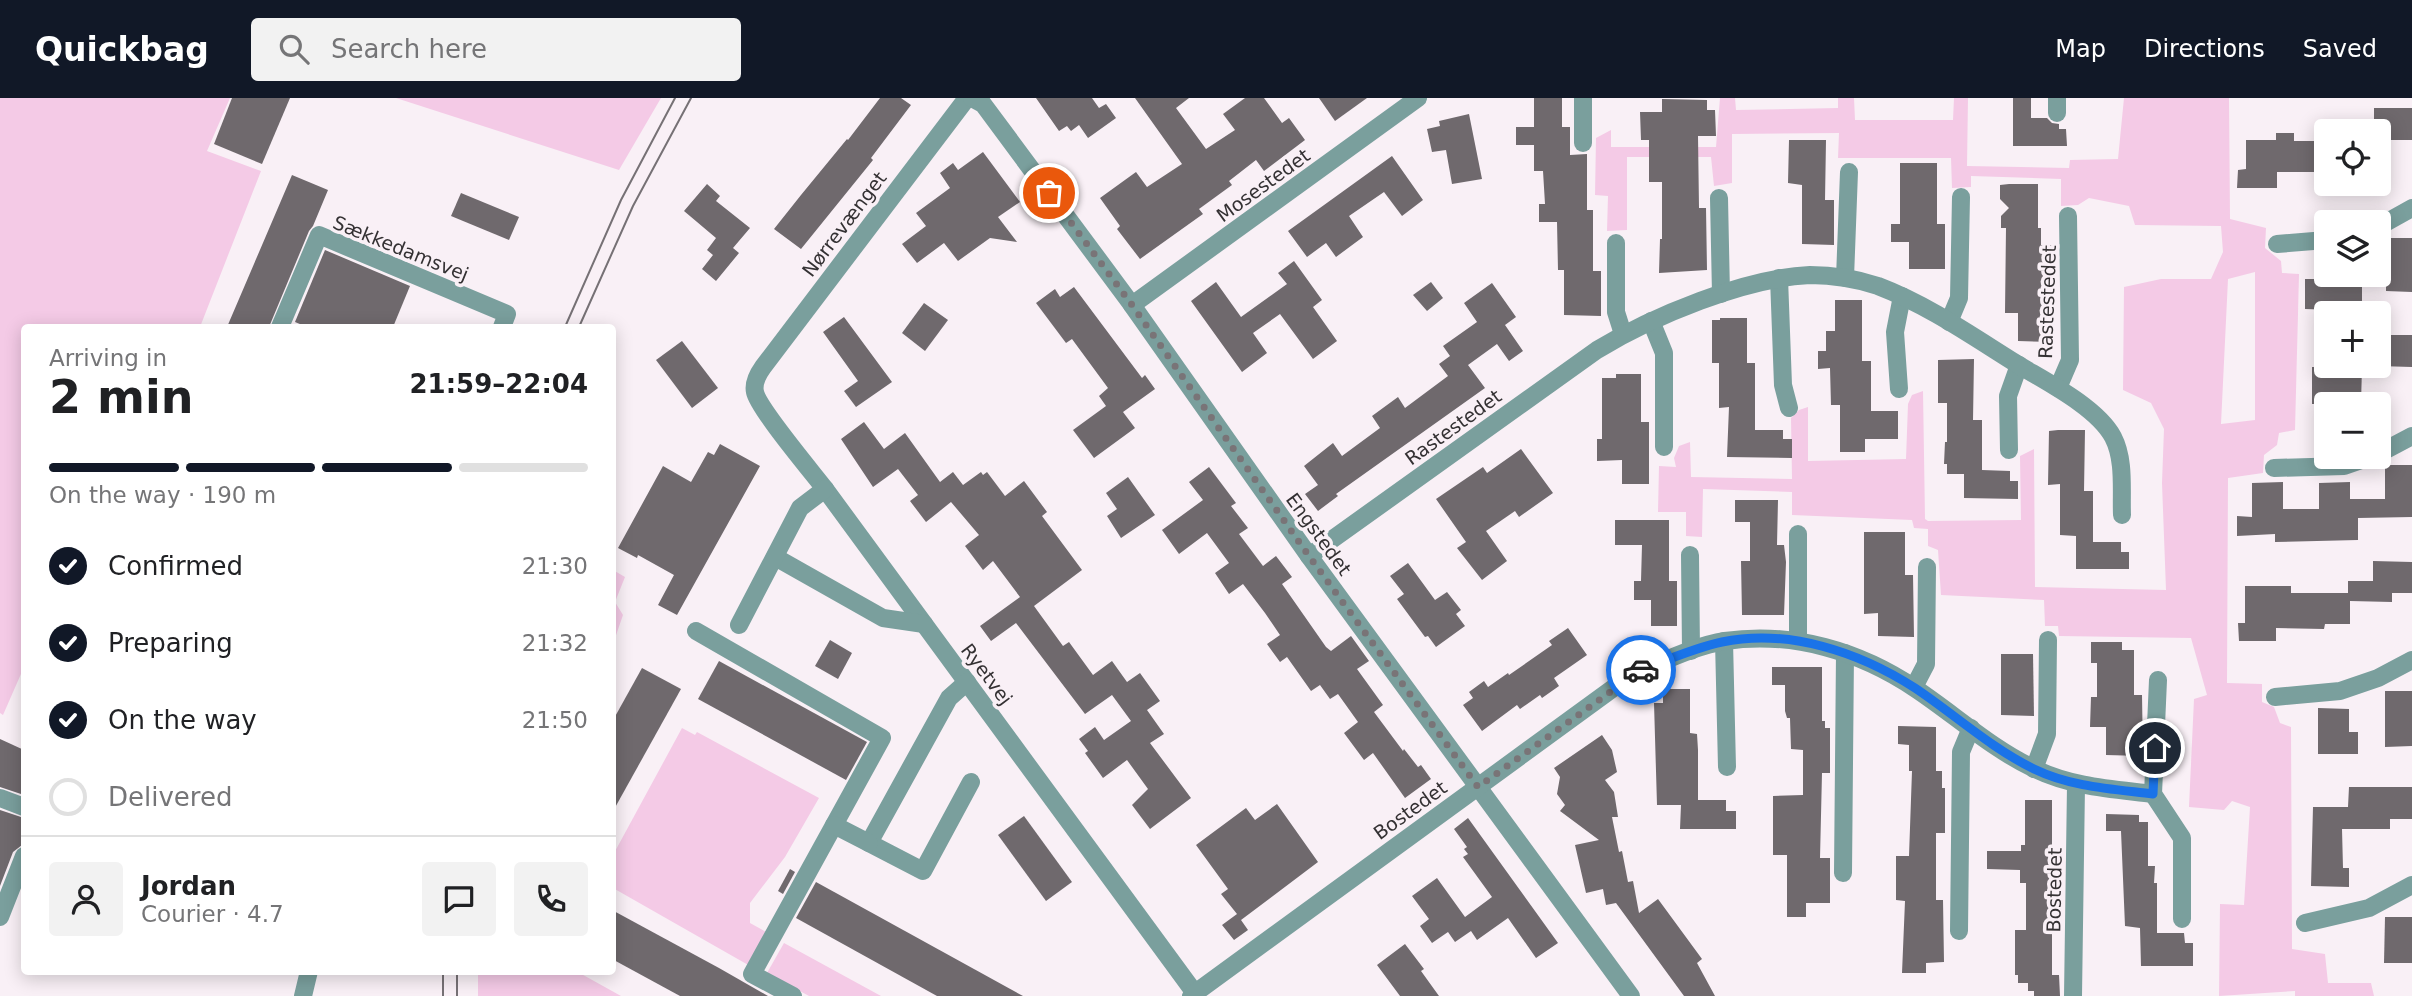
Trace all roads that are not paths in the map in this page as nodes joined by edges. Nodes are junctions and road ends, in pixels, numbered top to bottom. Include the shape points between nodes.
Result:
1 (970, 98) edge
2 (1418, 98) edge
3 (1583, 98) edge
4 (1583, 143) dead end
5 (1849, 172) dead end
6 (1961, 197) dead end
7 (1720, 198) dead end
8 (2412, 208) edge
9 (2068, 216) dead end
10 (2391, 220) edge
11 (2314, 241) edge
12 (1616, 243) dead end
13 (2277, 244) dead end
14 (1779, 278) junction
15 (1845, 278) junction
16 (1721, 295) junction
17 (1902, 296) junction
18 (1132, 305) junction
19 (505, 321) edge
20 (1651, 321) junction
21 (1949, 321) junction
22 (281, 324) edge
23 (1623, 334) junction
24 (2019, 365) junction
25 (756, 377) joint
26 (2058, 388) junction
27 (1899, 389) dead end
28 (1789, 408) dead end
29 (2412, 436) edge
30 (1664, 447) dead end
31 (2391, 447) edge
32 (2009, 450) dead end
33 (2314, 467) edge
34 (2274, 468) dead end
35 (825, 489) junction
36 (2122, 515) dead end
37 (1798, 534) dead end
38 (1690, 555) dead end
39 (1309, 556) junction
40 (775, 557) junction
41 (1927, 567) dead end
42 (924, 624) junction
43 (739, 625) dead end
44 (696, 631) dead end
45 (1798, 640) junction
46 (2048, 640) dead end
47 (1724, 642) junction
48 (1691, 651) junction
49 (1845, 653) junction
50 (2412, 660) edge
51 (2158, 680) dead end
52 (967, 682) junction
53 (1914, 687) junction
54 (2275, 697) dead end
55 (1971, 728) junction
56 (1727, 767) dead end
57 (2034, 769) junction
58 (971, 782) dead end
59 (2076, 785) junction
60 (1478, 787) junction
61 (2153, 794) junction
62 (0, 798) edge
63 (21, 806) edge
64 (834, 825) junction
65 (869, 843) junction
66 (21, 864) edge
67 (1843, 873) dead end
68 (2412, 885) edge
69 (0, 917) edge
70 (2182, 919) dead end
71 (2305, 923) dead end
72 (1959, 931) dead end
73 (308, 975) edge
74 (1194, 995) edge
75 (303, 996) edge
76 (793, 996) edge
77 (1630, 996) edge
78 (2073, 996) edge

1 - 18 street, Engstedet via 982,104
1 - 25 street, Nørrevænget
2 - 18 street, Mosestedet
3 - 4 street
5 - 15 street
6 - 21 street via 1959,298
7 - 16 street
8 - 10 street
9 - 26 street, Rastestedet via 2070,360
11 - 13 street
12 - 23 street via 1616,312
14 - 15 street, Rastestedet
14 - 16 street, Rastestedet
14 - 28 street via 1783,385
15 - 17 street, Rastestedet
16 - 20 street, Rastestedet
17 - 21 street, Rastestedet
17 - 27 street via 1895,332
18 - 39 street, Engstedet
19 - 22 street, Sækkedamsvej via 319,235
20 - 23 street, Rastestedet
20 - 30 street via 1664,353
21 - 24 street, Rastestedet
23 - 39 street, Rastestedet
24 - 26 street, Rastestedet
24 - 32 street, Rastestedet via 2008,396
25 - 35 street, Ryetvej via 754,392 760,403
26 - 36 street, Rastestedet via 2101,421 2112,436 2120,455
29 - 31 street
33 - 34 street
35 - 40 street via 800,508
35 - 42 street, Ryetvej
37 - 45 street
38 - 48 street
39 - 60 street, Engstedet
40 - 42 street via 883,618
40 - 43 street
41 - 53 street via 1926,664
42 - 52 street, Ryetvej
44 - 64 street via 882,738
45 - 47 street, Bostedet
45 - 49 street, Bostedet
46 - 57 street via 2047,734
47 - 48 street, Bostedet
47 - 56 street
48 - 60 street, Bostedet via 1634,673
49 - 53 street, Bostedet
49 - 67 street
50 - 54 street via 2340,691
51 - 61 street
52 - 65 street via 949,698
52 - 74 street, Ryetvej
53 - 55 street, Bostedet
55 - 57 street, Bostedet
55 - 72 street via 1961,752
57 - 59 street, Bostedet
58 - 65 street via 923,871
59 - 61 street, Bostedet
59 - 78 street, Bostedet
60 - 74 street, Bostedet
60 - 77 street, Engstedet
61 - 70 street via 2182,838
62 - 63 street
64 - 65 street
64 - 76 street via 752,974
66 - 69 street
68 - 71 street via 2369,908
73 - 75 street

